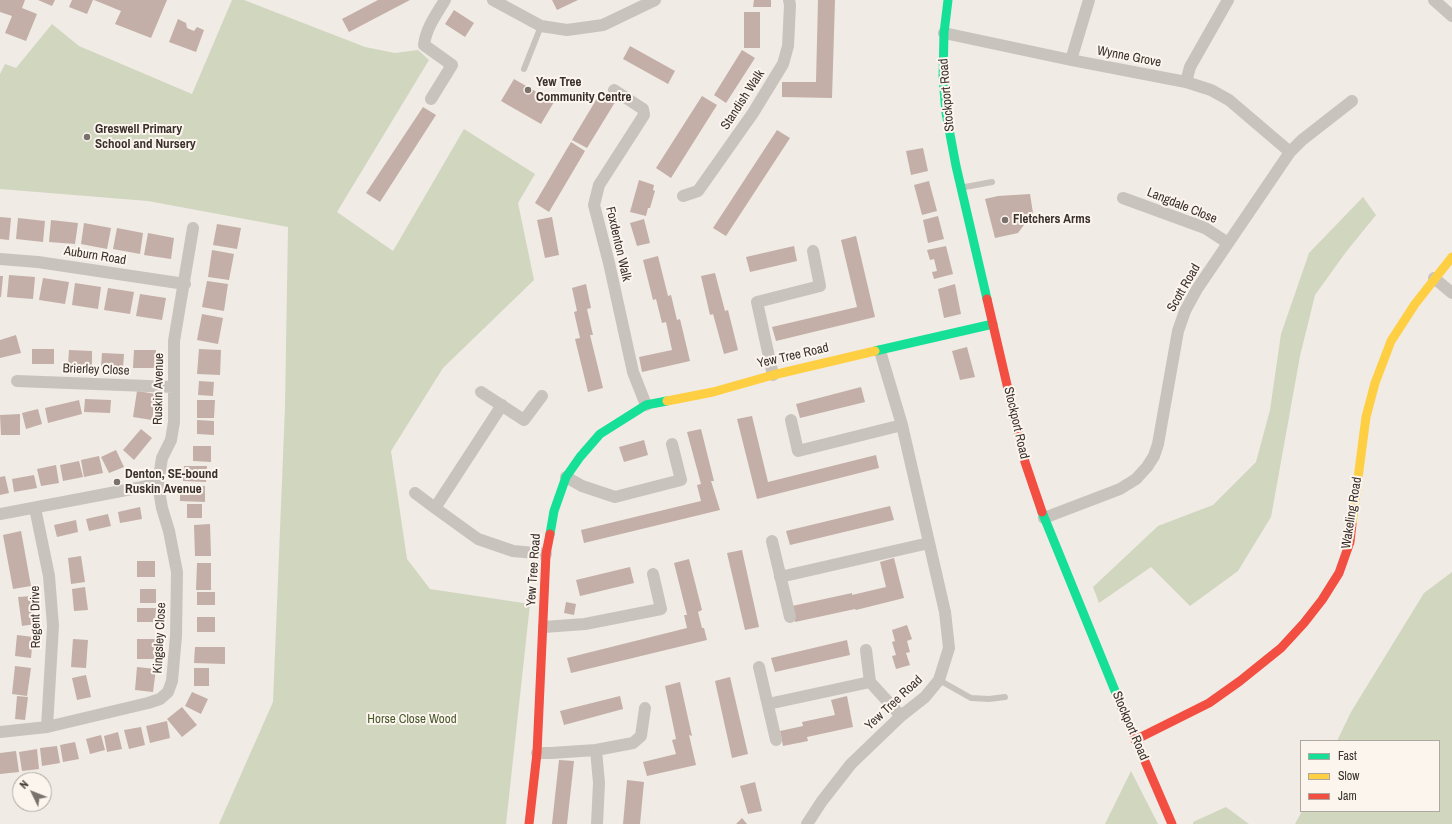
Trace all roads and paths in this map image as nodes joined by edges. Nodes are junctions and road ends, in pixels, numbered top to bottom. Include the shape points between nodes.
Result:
1 (445, 0) edge
2 (493, 0) edge
3 (655, 0) edge
4 (789, 0) edge
5 (948, 0) edge
6 (1089, 0) edge
7 (1228, 0) edge
8 (1434, 0) edge
9 (507, 4) edge
10 (1452, 16) edge
11 (541, 26) junction
12 (944, 33) junction
13 (1071, 60) junction
14 (524, 69) dead end
15 (1186, 82) junction
16 (614, 90) dead end
17 (431, 99) dead end
18 (1352, 101) dead end
19 (1290, 152) junction
20 (992, 182) dead end
21 (961, 188) junction
22 (683, 196) dead end
23 (1123, 198) dead end
24 (193, 228) dead end
25 (1228, 243) junction
26 (813, 251) dead end
27 (1452, 257) edge
28 (0, 259) edge
29 (1434, 278) junction
30 (184, 284) junction
31 (1452, 293) edge
32 (992, 324) junction
33 (880, 351) junction
34 (772, 375) junction
35 (17, 382) dead end
36 (174, 387) junction
37 (481, 392) dead end
38 (542, 396) dead end
39 (502, 405) junction
40 (646, 405) junction
41 (791, 420) dead end
42 (902, 425) junction
43 (672, 444) dead end
44 (566, 477) junction
45 (158, 484) junction
46 (415, 493) dead end
47 (35, 508) junction
48 (435, 508) junction
49 (0, 514) edge
50 (1044, 518) junction
51 (772, 541) dead end
52 (928, 543) junction
53 (546, 554) junction
54 (653, 574) dead end
55 (780, 577) junction
56 (790, 616) dead end
57 (544, 627) junction
58 (866, 650) dead end
59 (760, 667) dead end
60 (939, 680) junction
61 (870, 682) junction
62 (1005, 697) dead end
63 (768, 704) junction
64 (645, 708) dead end
65 (901, 716) junction
66 (47, 727) junction
67 (0, 732) edge
68 (776, 740) dead end
69 (1135, 740) junction
70 (596, 750) junction
71 (537, 753) junction
72 (529, 824) edge
73 (597, 824) edge
74 (807, 824) edge
75 (1172, 824) edge

1 - 17 street via 425,36 424,45 452,65
2 - 9 street
3 - 11 street via 604,25 567,30
4 - 22 street, Standish Walk via 788,46 783,64 753,113 698,191
5 - 12 main road, Stockport Road
6 - 13 street
7 - 15 street via 1190,67
8 - 10 street
9 - 11 street
11 - 14 lane
12 - 13 street, Wynne Grove
12 - 21 main road, Stockport Road via 943,78 946,113
13 - 15 street, Wynne Grove
15 - 19 street, Wynne Grove via 1211,90 1229,100
16 - 40 street, Foxdenton Walk via 640,105 644,114 599,185 594,205 633,372
18 - 19 street, Scott Road
19 - 25 street, Scott Road
20 - 21 lane
21 - 32 main road, Stockport Road
23 - 25 street, Langdale Close via 1205,228
24 - 30 street, Ruskin Avenue
25 - 50 street, Scott Road via 1197,289 1180,324 1158,444 1147,467 1136,479 1120,489
26 - 34 street via 820,286 757,302
27 - 29 main road, Wakeling Road
28 - 30 street, Auburn Road via 45,262
29 - 31 street
29 - 69 main road, Wakeling Road via 1390,341 1375,383 1366,417 1350,542 1339,573 1322,600 1280,648 1240,681 1209,703
30 - 36 street, Ruskin Avenue via 174,340
32 - 33 main road, Yew Tree Road
32 - 50 main road, Stockport Road via 1025,462
33 - 34 main road, Yew Tree Road
33 - 42 street, Yew Tree Road
34 - 40 main road, Yew Tree Road via 713,392
35 - 36 street, Brierley Close
36 - 45 street, Ruskin Avenue via 173,428 171,440 162,458
37 - 39 street
38 - 39 street via 524,420
39 - 48 street
40 - 44 main road, Yew Tree Road via 600,434
41 - 42 street via 798,451
42 - 52 street, Yew Tree Road
43 - 44 street via 681,480 616,497 582,486
44 - 53 main road, Yew Tree Road via 554,511
45 - 47 street
45 - 66 street, Kingsley Close via 177,572 174,665 168,692 160,699 148,703
46 - 48 street
47 - 49 street
47 - 66 street, Regent Drive via 49,576 53,626
48 - 53 street via 478,539 513,551
50 - 69 main road, Stockport Road
51 - 55 street
52 - 55 street
52 - 60 street, Yew Tree Road via 945,612 949,648
53 - 57 main road, Yew Tree Road
54 - 57 street via 661,608 585,624
55 - 56 street
57 - 71 main road, Yew Tree Road
58 - 61 street
59 - 63 street
60 - 62 lane via 971,698
60 - 65 street, Yew Tree Road via 925,697
61 - 63 street
61 - 65 street
63 - 68 street
64 - 70 street via 641,736 633,743
65 - 74 street, Yew Tree Road via 851,764
66 - 67 street, Kingsley Close
69 - 75 main road, Stockport Road
70 - 71 street
70 - 73 street via 599,783
71 - 72 main road, Yew Tree Road

